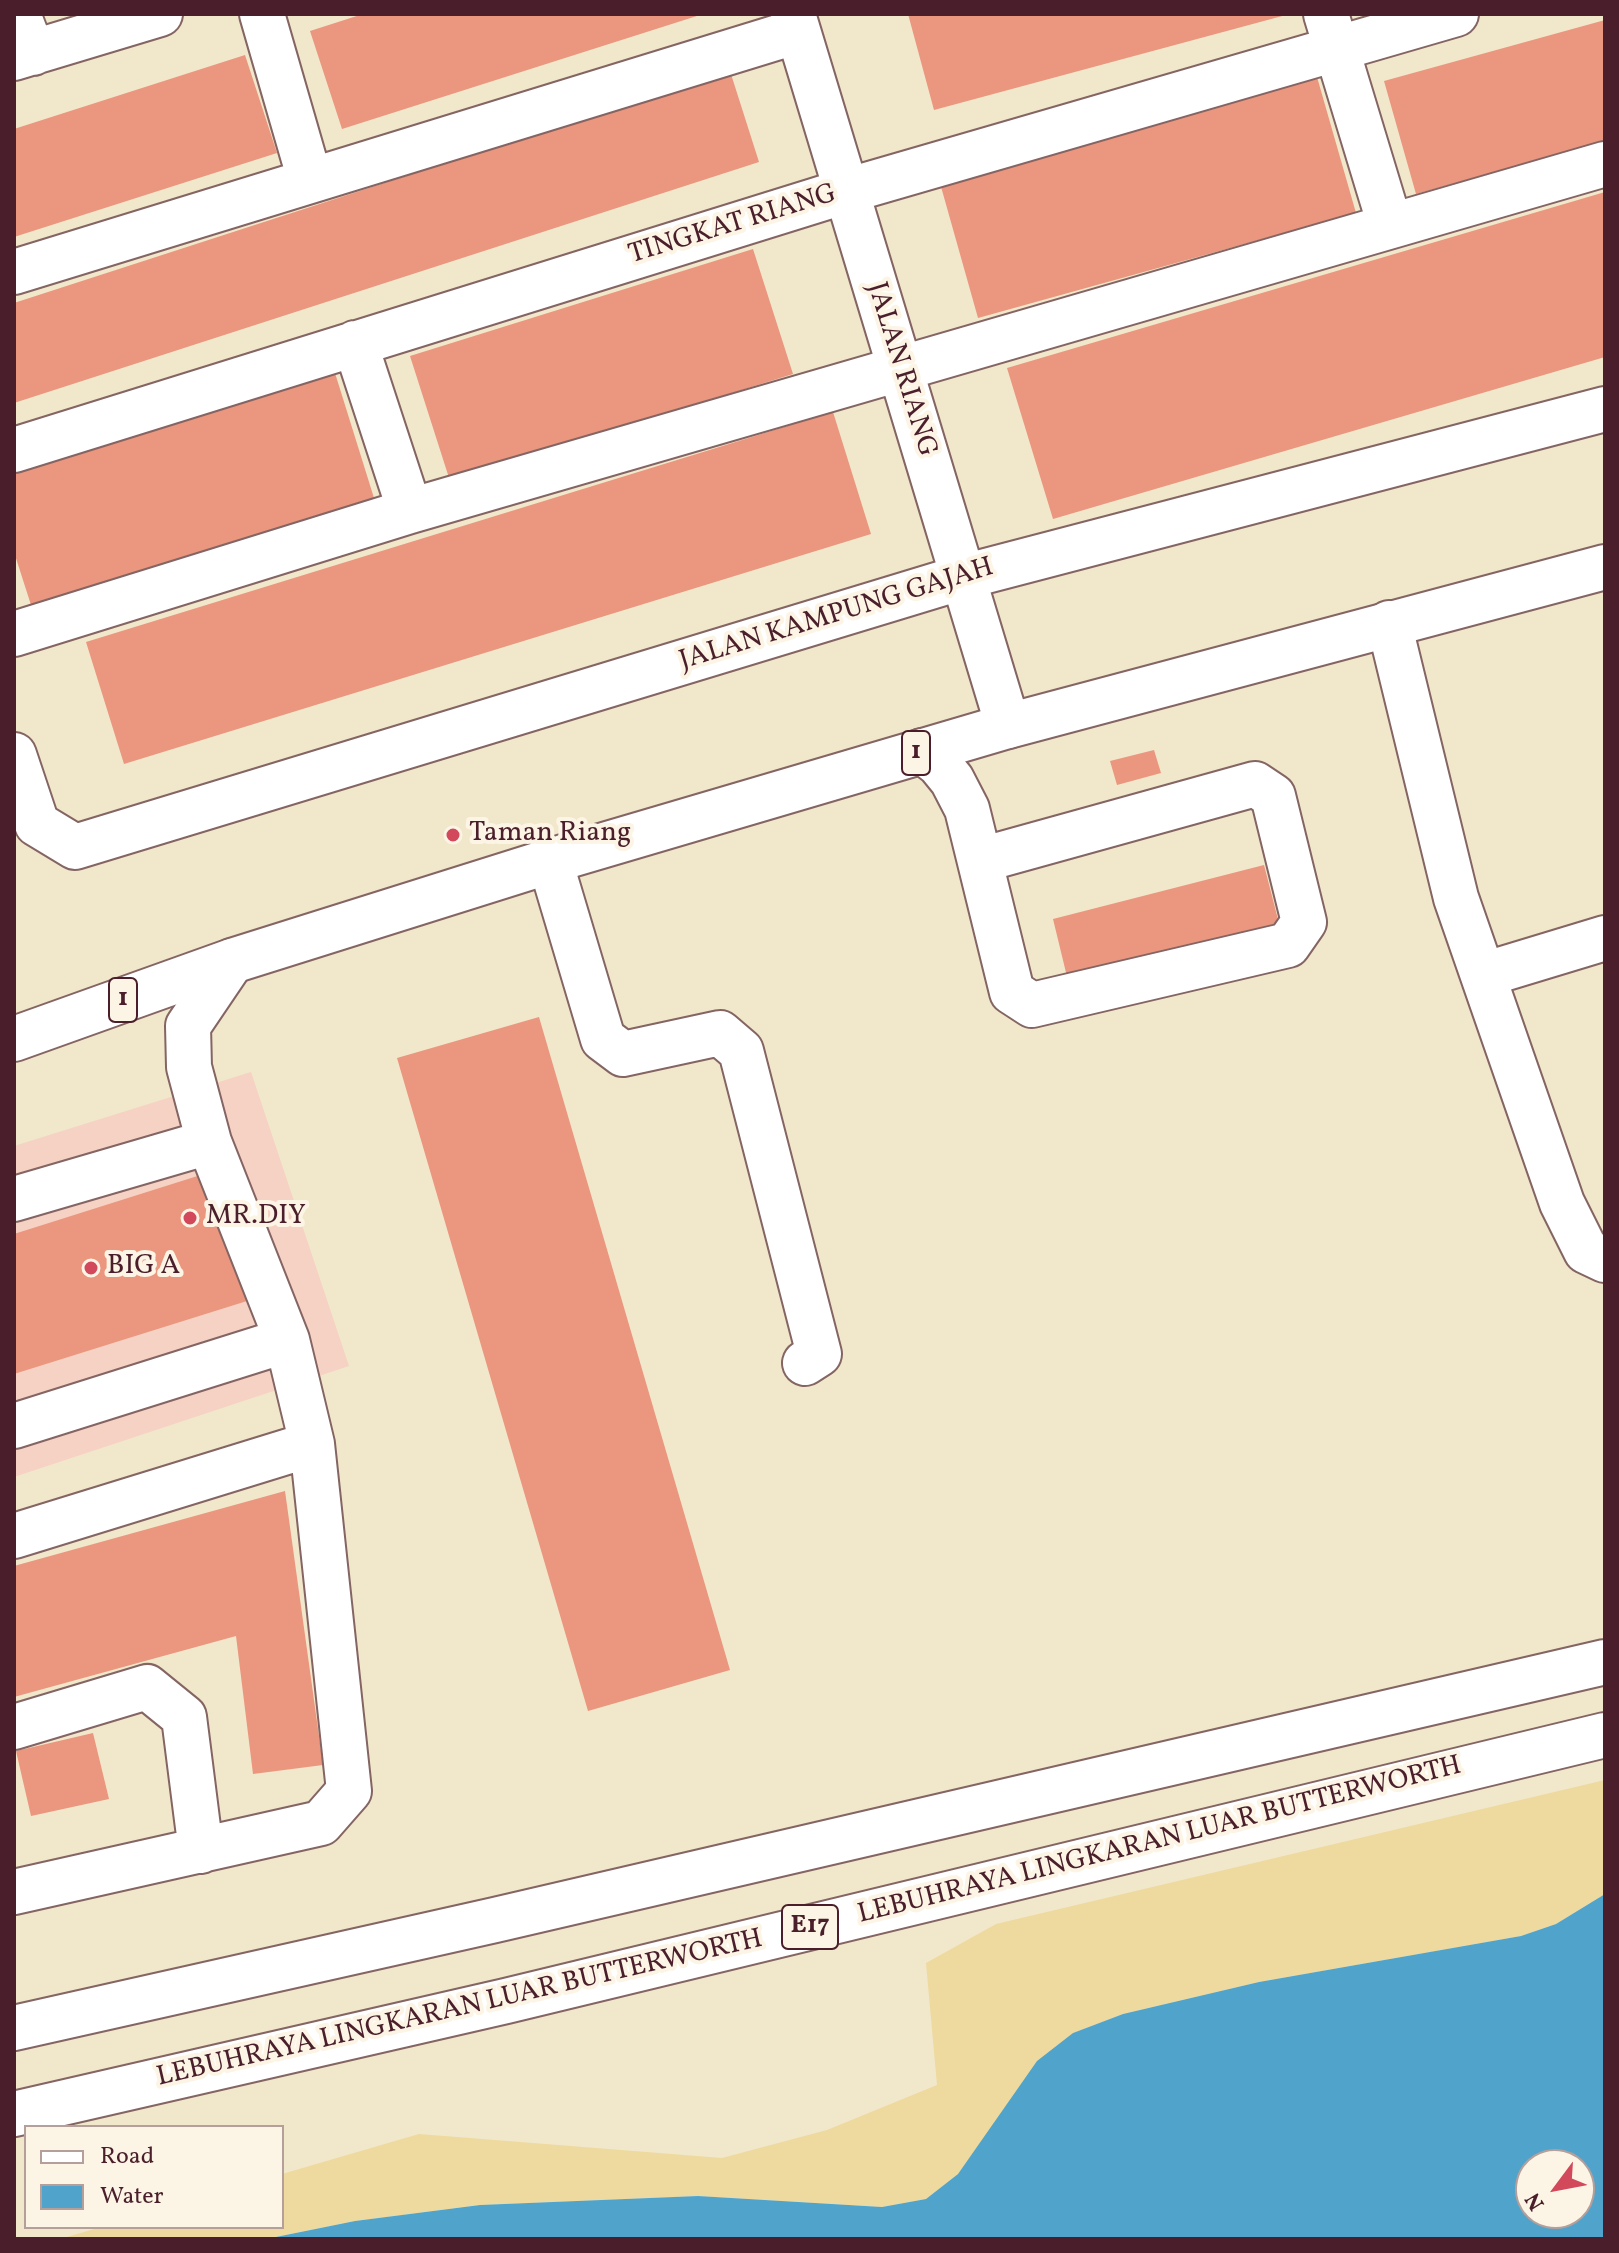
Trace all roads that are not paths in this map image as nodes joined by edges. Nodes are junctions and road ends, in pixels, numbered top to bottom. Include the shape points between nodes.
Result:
1 (160, 14) edge
2 (262, 14) edge
3 (1456, 14) edge
4 (795, 22) edge
5 (1332, 31) edge
6 (22, 42) edge
7 (1605, 164) edge
8 (310, 180) junction
9 (846, 191) junction
10 (1390, 225) junction
11 (14, 272) edge
12 (355, 343) junction
13 (900, 367) junction
14 (1605, 409) edge
15 (14, 450) edge
16 (410, 511) junction
17 (1605, 567) edge
18 (963, 577) junction
19 (1389, 623) junction
20 (14, 634) edge
21 (992, 731) junction
22 (922, 751) junction
23 (14, 755) edge
24 (967, 809) junction
25 (981, 860) junction
26 (550, 861) junction
27 (1605, 938) edge
28 (232, 961) junction
29 (1483, 975) junction
30 (14, 1039) edge
31 (209, 1142) junction
32 (14, 1199) edge
33 (1605, 1260) edge
34 (287, 1340) junction
35 (805, 1363) dead end
36 (14, 1426) edge
37 (312, 1444) junction
38 (14, 1536) edge
39 (1605, 1662) edge
40 (14, 1727) edge
41 (1605, 1735) edge
42 (201, 1851) junction
43 (14, 1892) edge
44 (14, 2028) edge
45 (14, 2114) edge

1 - 6 main road
2 - 8 main road
3 - 5 main road, TINGKAT RIANG
4 - 8 main road
4 - 9 main road, JALAN RIANG
5 - 9 main road, TINGKAT RIANG
5 - 10 main road
7 - 10 main road
8 - 11 main road
9 - 12 main road, TINGKAT RIANG
9 - 13 main road, JALAN RIANG
10 - 13 main road
12 - 15 main road, TINGKAT RIANG
12 - 16 main road
13 - 16 main road
13 - 18 main road, JALAN RIANG
14 - 18 main road, JALAN KAMPUNG GAJAH
16 - 20 main road
17 - 19 main road, 1
18 - 21 main road, JALAN RIANG
18 - 23 main road, JALAN KAMPUNG GAJAH via 75,847 37,824
19 - 21 main road, 1
19 - 29 main road via 1456,898
21 - 22 main road, 1
21 - 24 main road via 969,754
22 - 24 main road via 952,780
22 - 26 main road, 1
24 - 25 main road
25 - 25 main road via 1012,992 1032,1005 1288,945 1304,922 1273,796 1255,784
26 - 28 main road, 1
26 - 35 main road via 603,1039 623,1054 720,1033 741,1051 819,1354
27 - 29 main road
28 - 30 main road, 1
28 - 31 main road via 188,1026 189,1067
29 - 33 main road via 1562,1203 1586,1251
31 - 32 main road
31 - 34 main road
34 - 36 main road
34 - 37 main road
37 - 38 main road
37 - 42 main road via 349,1791 321,1823
39 - 44 main road
40 - 42 main road via 147,1687 184,1717
41 - 45 main road, LEBUHRAYA LINGKARAN LUAR BUTTERWORTH / E17
42 - 43 main road

